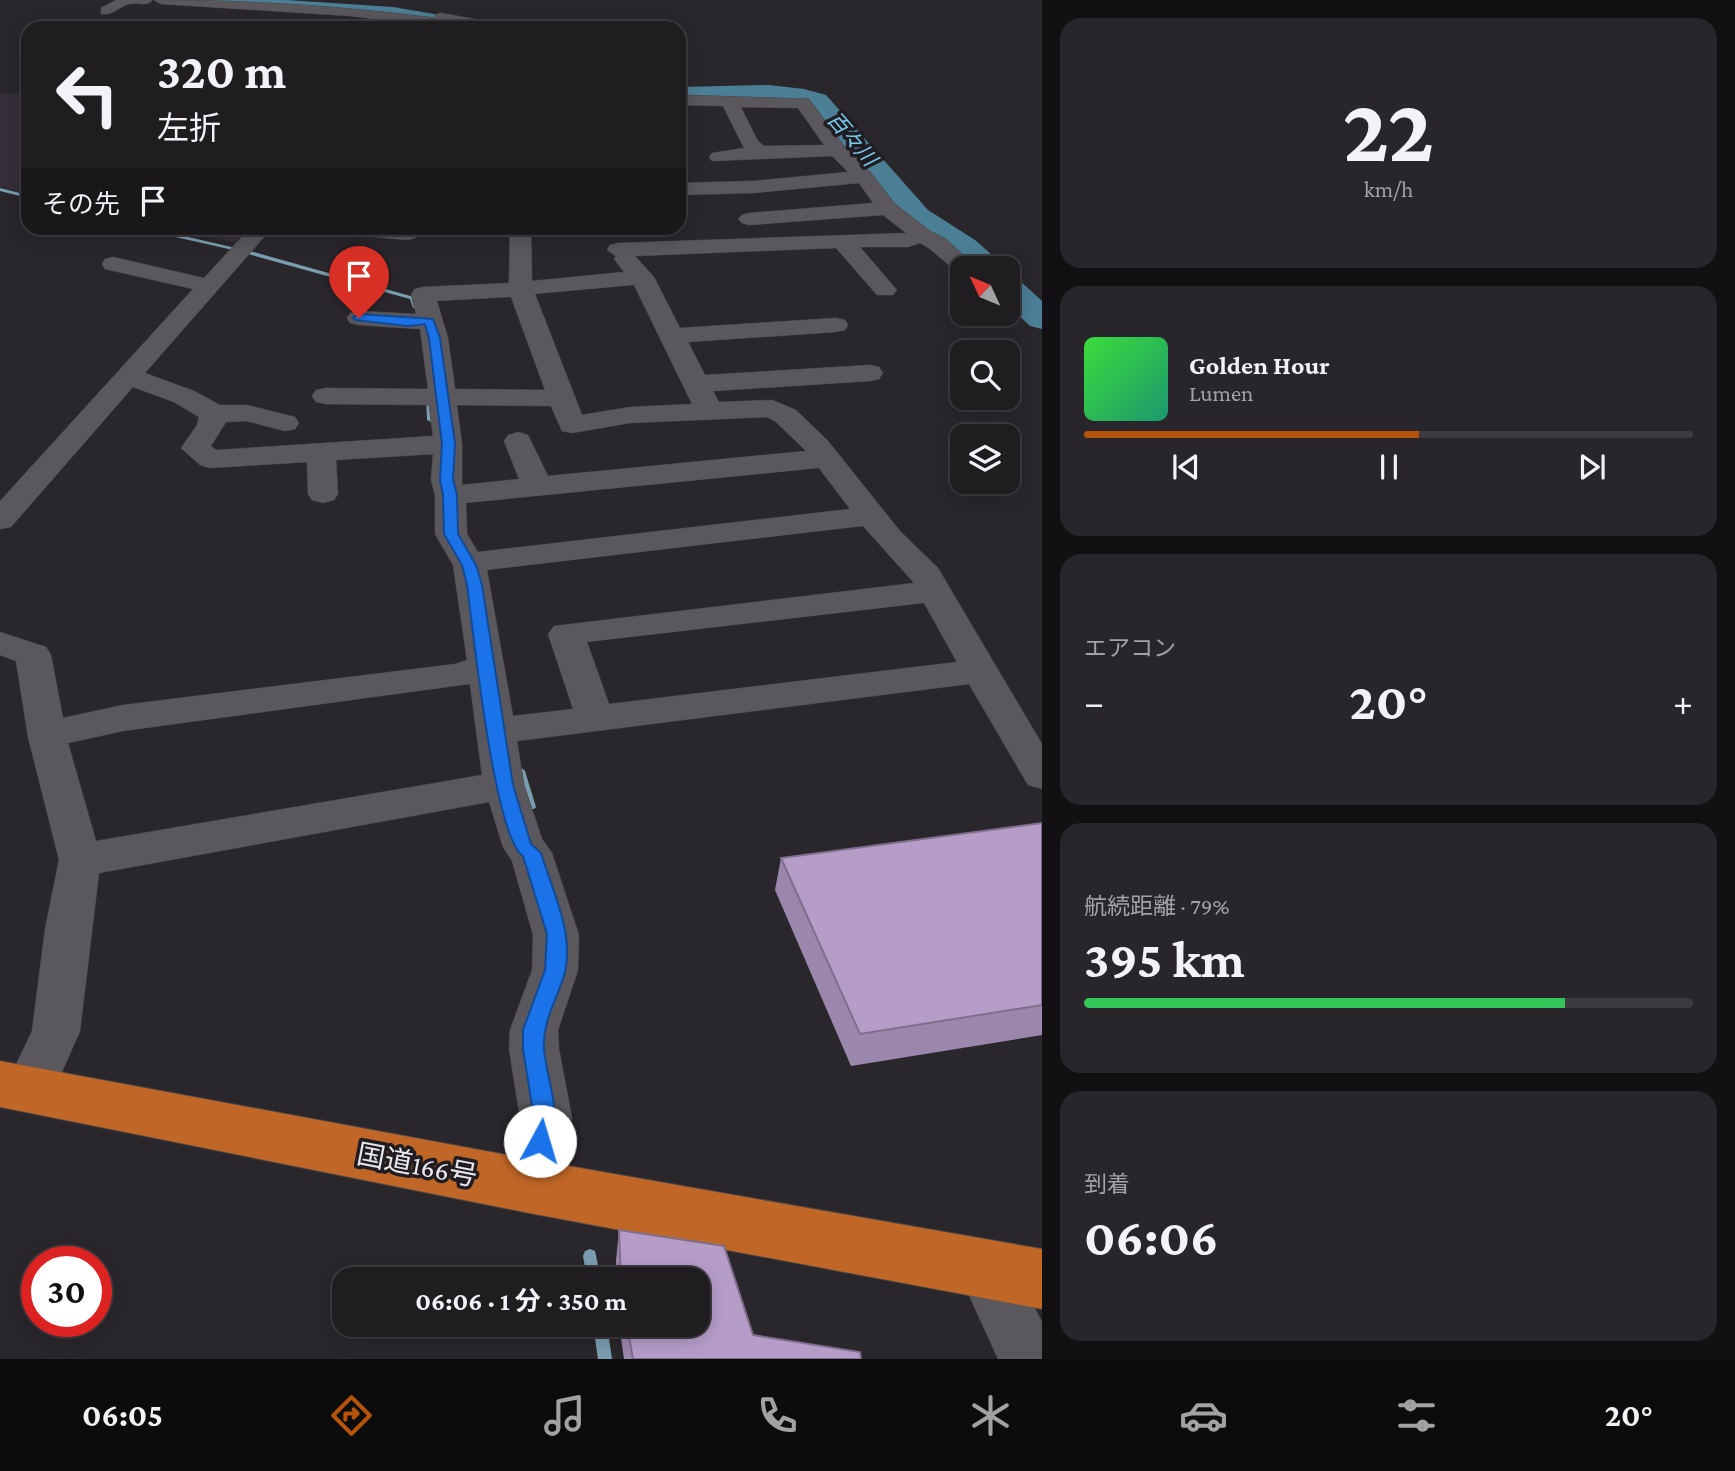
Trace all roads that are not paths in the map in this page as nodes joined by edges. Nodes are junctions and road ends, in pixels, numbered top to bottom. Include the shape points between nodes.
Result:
1 (161, 0) edge
2 (138, 1) edge
3 (454, 4) dead end
4 (289, 8) edge
5 (106, 11) dead end
6 (357, 14) junction
7 (348, 21) edge
8 (419, 21) edge
9 (439, 21) edge
10 (686, 100) edge
11 (729, 100) junction
12 (686, 102) edge
13 (698, 123) dead end
14 (836, 150) junction
15 (759, 152) junction
16 (719, 157) dead end
17 (864, 177) junction
18 (686, 189) edge
19 (888, 208) junction
20 (722, 220) dead end
21 (686, 229) edge
22 (255, 235) edge
23 (520, 235) edge
24 (611, 235) edge
25 (922, 236) junction
26 (843, 242) junction
27 (696, 246) junction
28 (618, 250) junction
29 (953, 256) edge
30 (113, 264) dead end
31 (642, 277) junction
32 (209, 286) junction
33 (521, 289) junction
34 (885, 289) dead end
35 (359, 318) dead end
36 (422, 321) junction
37 (836, 325) dead end
38 (672, 336) junction
39 (870, 373) dead end
40 (129, 377) junction
41 (696, 384) junction
42 (326, 396) dead end
43 (562, 398) junction
44 (710, 412) junction
45 (214, 414) junction
46 (439, 414) junction
47 (285, 423) dead end
48 (518, 440) dead end
49 (321, 452) junction
50 (827, 458) junction
51 (537, 487) junction
52 (323, 494) dead end
53 (450, 495) junction
54 (870, 516) junction
55 (0, 520) edge
56 (469, 565) junction
57 (936, 591) junction
58 (0, 643) edge
59 (486, 666) junction
60 (982, 671) junction
61 (595, 718) junction
62 (510, 729) junction
63 (47, 737) junction
64 (1042, 775) edge
65 (504, 785) junction
66 (80, 860) junction
67 (14, 1087) edge
68 (529, 1186) junction
69 (985, 1269) junction
70 (1042, 1279) edge
71 (1029, 1359) edge

1 - 4 street
2 - 5 street
3 - 9 street
4 - 6 street
6 - 7 street
6 - 8 street
10 - 11 street
11 - 14 street via 803,103
11 - 15 street via 750,144
12 - 13 street
14 - 15 street
14 - 17 street
15 - 16 street
17 - 18 street
17 - 19 street
19 - 20 street
19 - 25 street
21 - 27 street
22 - 32 street
23 - 33 street
24 - 28 street
25 - 26 street
25 - 29 street
26 - 27 street
26 - 34 street
27 - 28 street
28 - 31 street
30 - 32 street
31 - 33 street
31 - 38 street
32 - 40 street
33 - 36 street via 424,294
33 - 43 street
35 - 36 street
36 - 46 street via 435,338
37 - 38 street
38 - 41 street
39 - 41 street
40 - 45 street via 187,398
40 - 55 street
41 - 44 street
42 - 46 street
43 - 44 street via 572,425 630,415
43 - 46 street
44 - 50 street via 772,408
45 - 47 street via 247,414
45 - 49 street via 195,448 210,459
46 - 49 street
46 - 53 street
48 - 51 street
49 - 52 street
50 - 51 street
50 - 54 street
51 - 53 street
53 - 56 street via 451,534
54 - 56 street via 488,559
54 - 57 street
56 - 59 street
57 - 60 street
57 - 61 street via 566,634
58 - 63 street via 33,654
59 - 62 street
59 - 63 street via 459,676 123,718
60 - 61 street
60 - 64 street
61 - 62 street
62 - 65 street
63 - 66 street
65 - 66 street
65 - 68 street via 556,934 555,970 534,1030 546,1118
66 - 67 street via 57,1031
67 - 68 highway, 国道166号
68 - 69 highway, 国道166号
69 - 70 highway, 国道166号
69 - 71 street

